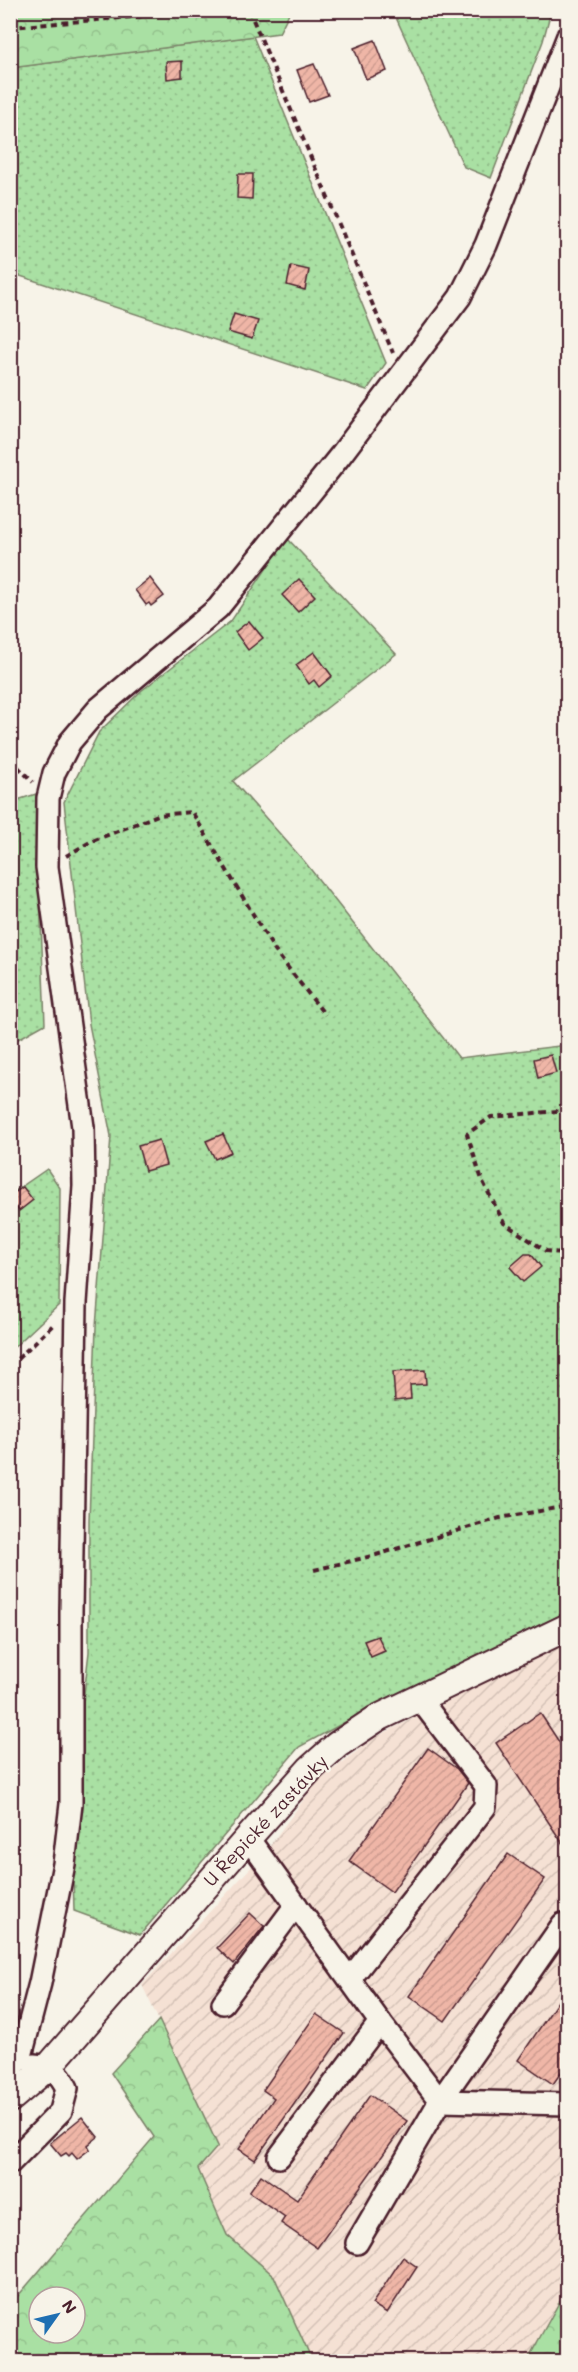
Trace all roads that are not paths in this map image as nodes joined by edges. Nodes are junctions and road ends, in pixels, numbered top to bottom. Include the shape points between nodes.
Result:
1 (567, 36) edge
2 (567, 1627) edge
3 (419, 1698) junction
4 (248, 1838) junction
5 (296, 1905) junction
6 (563, 1924) dead end
7 (350, 1979) junction
8 (224, 2003) dead end
9 (380, 2022) junction
10 (16, 2064) edge
11 (49, 2066) junction
12 (10, 2099) edge
13 (440, 2101) junction
14 (567, 2104) edge
15 (279, 2157) dead end
16 (10, 2163) edge
17 (357, 2243) dead end

1 - 10 street via 486,245 460,297 218,608 98,710 70,742 54,773 48,798 47,867 83,1127 84,1186 76,1303 71,1804 64,1864 40,1983
2 - 3 main road, U Řepické zastávky
3 - 4 main road, U Řepické zastávky via 376,1719 337,1745
3 - 7 street via 486,1786 485,1807
4 - 5 street
4 - 11 main road, U Řepické zastávky
5 - 7 street
5 - 8 street
6 - 13 street
7 - 9 street
9 - 13 street
9 - 15 street
10 - 11 street
11 - 12 main road, U Řepické zastávky
11 - 16 street via 67,2088 61,2111
13 - 14 street
13 - 17 street

